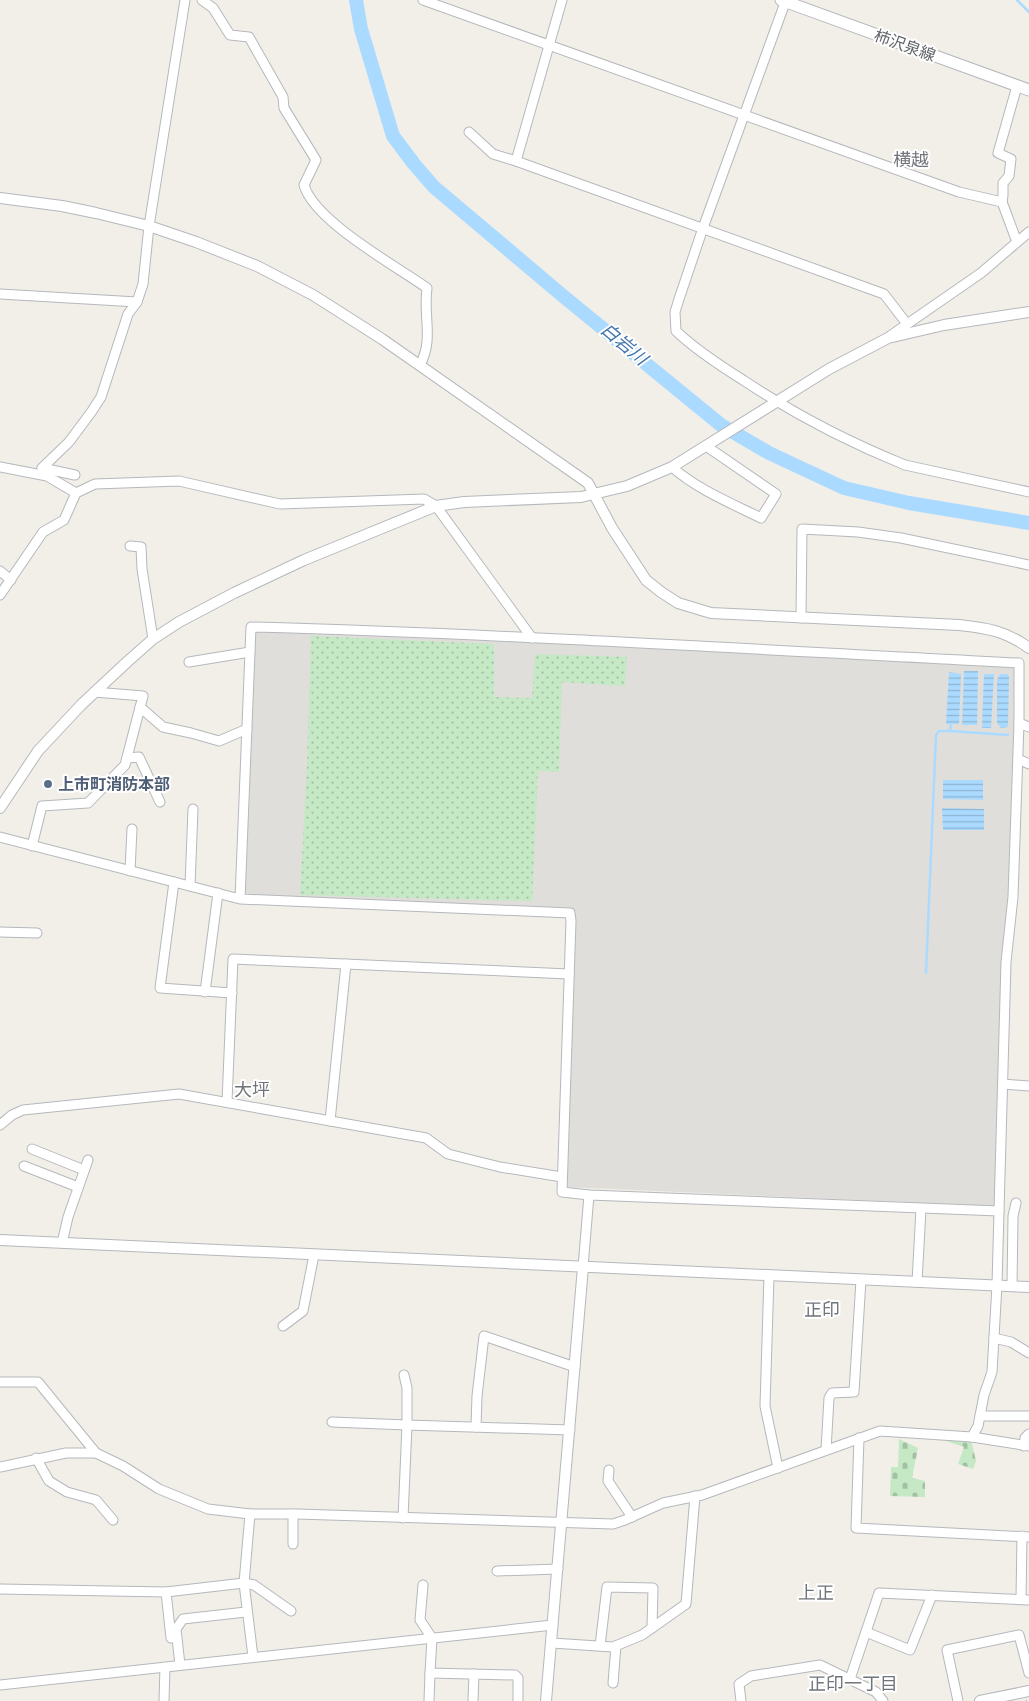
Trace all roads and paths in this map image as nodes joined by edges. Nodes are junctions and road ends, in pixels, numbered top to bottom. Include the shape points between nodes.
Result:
1 (185, 0) edge
2 (202, 0) edge
3 (423, 0) edge
4 (562, 0) edge
5 (784, 1) edge
6 (549, 46) junction
7 (1017, 86) junction
8 (1029, 90) edge
9 (744, 115) junction
10 (469, 132) dead end
11 (516, 160) junction
12 (0, 198) edge
13 (1002, 202) junction
14 (150, 226) junction
15 (703, 228) junction
16 (1029, 232) edge
17 (1017, 242) junction
18 (0, 294) edge
19 (137, 302) junction
20 (1029, 312) edge
21 (907, 324) junction
22 (888, 338) junction
23 (420, 365) junction
24 (777, 402) junction
25 (706, 446) junction
26 (0, 467) edge
27 (672, 468) junction
28 (75, 475) dead end
29 (1029, 492) edge
30 (76, 493) junction
31 (594, 495) junction
32 (436, 506) junction
33 (130, 546) dead end
34 (1029, 565) edge
35 (0, 571) edge
36 (11, 580) junction
37 (0, 595) edge
38 (801, 618) junction
39 (532, 638) junction
40 (153, 639) junction
41 (1029, 648) edge
42 (250, 652) junction
43 (189, 662) dead end
44 (94, 692) junction
45 (140, 707) junction
46 (1019, 723) junction
47 (1029, 727) edge
48 (247, 729) junction
49 (127, 758) junction
50 (1018, 759) junction
51 (1029, 764) edge
52 (160, 802) dead end
53 (0, 808) edge
54 (193, 809) dead end
55 (132, 829) dead end
56 (0, 837) edge
57 (32, 846) junction
58 (130, 870) junction
59 (174, 882) junction
60 (190, 886) junction
61 (218, 893) junction
62 (240, 899) junction
63 (0, 932) edge
64 (37, 933) dead end
65 (346, 964) junction
66 (570, 974) junction
67 (205, 992) junction
68 (232, 993) junction
69 (1003, 1084) junction
70 (1029, 1086) edge
71 (227, 1102) junction
72 (330, 1120) junction
73 (0, 1125) edge
74 (32, 1149) dead end
75 (88, 1160) dead end
76 (24, 1166) dead end
77 (84, 1170) junction
78 (562, 1177) junction
79 (78, 1187) junction
80 (589, 1195) junction
81 (1016, 1203) dead end
82 (920, 1209) junction
83 (998, 1211) junction
84 (0, 1240) edge
85 (62, 1243) junction
86 (314, 1255) junction
87 (584, 1267) junction
88 (769, 1276) junction
89 (861, 1280) junction
90 (917, 1282) junction
91 (997, 1285) junction
92 (1012, 1286) junction
93 (1029, 1287) edge
94 (283, 1326) dead end
95 (994, 1338) junction
96 (1029, 1353) edge
97 (575, 1368) junction
98 (404, 1374) dead end
99 (0, 1382) edge
100 (980, 1416) junction
101 (1029, 1416) edge
102 (332, 1422) dead end
103 (407, 1425) junction
104 (476, 1427) junction
105 (570, 1430) junction
106 (1029, 1434) edge
107 (859, 1438) junction
108 (972, 1438) junction
109 (1026, 1446) edge
110 (826, 1450) junction
111 (96, 1453) junction
112 (36, 1458) junction
113 (0, 1466) edge
114 (778, 1468) junction
115 (609, 1470) dead end
116 (695, 1496) junction
117 (250, 1514) junction
118 (293, 1514) junction
119 (632, 1517) junction
120 (403, 1518) junction
121 (113, 1520) dead end
122 (562, 1522) junction
123 (1026, 1536) edge
124 (293, 1544) dead end
125 (558, 1569) junction
126 (497, 1572) dead end
127 (244, 1583) junction
128 (422, 1585) dead end
129 (0, 1589) edge
130 (166, 1592) junction
131 (932, 1595) junction
132 (1025, 1600) edge
133 (292, 1611) dead end
134 (246, 1612) junction
135 (553, 1625) junction
136 (652, 1628) junction
137 (866, 1632) junction
138 (432, 1638) junction
139 (552, 1643) junction
140 (600, 1646) junction
141 (616, 1646) junction
142 (253, 1657) junction
143 (178, 1666) junction
144 (165, 1667) junction
145 (430, 1673) junction
146 (1029, 1673) edge
147 (474, 1674) junction
148 (850, 1679) junction
149 (613, 1683) dead end
150 (0, 1685) edge
151 (1029, 1691) edge
152 (164, 1701) edge
153 (429, 1701) edge
154 (473, 1701) edge
155 (518, 1701) edge
156 (546, 1701) edge
157 (741, 1701) edge
158 (883, 1701) edge
159 (958, 1701) edge
160 (980, 1701) edge

1 - 14 street
2 - 23 street via 213,8 230,35 249,37 283,97 284,108 316,160 304,186 318,209 347,234 427,288 428,343
3 - 6 street
4 - 6 street
5 - 7 main road, 柿沢泉線
5 - 9 street
6 - 9 street
6 - 11 street
7 - 8 main road, 柿沢泉線
7 - 13 street via 998,153 1011,159 1009,176 1003,183
9 - 13 street via 959,192
9 - 15 street
10 - 11 street via 493,154
11 - 15 street
12 - 14 street via 87,211
13 - 17 street
14 - 19 street via 143,284
14 - 23 street via 257,266 313,295
15 - 21 street via 884,294
15 - 24 street via 675,312 676,331 708,358
16 - 17 street
17 - 21 street via 981,273
18 - 19 street
19 - 28 street via 128,314 101,397 69,442 42,468
20 - 22 street via 944,325
21 - 22 street
22 - 24 street via 829,368
23 - 31 street via 588,483
24 - 25 street
24 - 29 street via 834,433 905,465
25 - 27 street
25 - 27 street via 776,494 761,518 712,494
26 - 30 street via 48,476
27 - 31 street
30 - 32 street via 95,484 179,481 280,504 424,499
30 - 36 street via 64,520 43,532
31 - 32 street
31 - 38 street via 646,580 678,603 711,613
32 - 39 street
32 - 40 street via 304,560 234,593
33 - 40 street via 141,547
34 - 38 street via 901,538 802,529
35 - 36 street
36 - 37 street
38 - 41 street via 988,628 1014,637
39 - 42 street via 251,627
39 - 46 street via 1019,663
40 - 44 street
42 - 43 street
42 - 48 street
44 - 45 street via 143,696
44 - 53 street via 38,751
45 - 48 street via 163,727 219,741
45 - 49 street
46 - 47 street
46 - 50 street
48 - 62 street
49 - 52 street via 139,757
49 - 57 street via 125,765 88,803 42,806
50 - 51 street
50 - 69 street via 1013,897 1006,962
54 - 60 street
55 - 58 street
56 - 57 street
57 - 58 street
58 - 59 street
59 - 60 street
59 - 67 street via 160,988
60 - 61 street
61 - 62 street
61 - 67 street
62 - 66 street via 570,913
63 - 64 street
65 - 66 street
65 - 68 street via 233,959
65 - 72 street
66 - 78 street
67 - 68 street
68 - 71 street
69 - 70 street
69 - 83 street
71 - 72 street
71 - 73 street via 179,1094 23,1110
72 - 78 street via 426,1138 448,1154
74 - 77 street
75 - 77 street
76 - 79 street
77 - 79 street
78 - 80 street via 562,1192
79 - 85 street
80 - 82 street
80 - 87 street
81 - 92 street
82 - 83 street
82 - 90 street
83 - 91 street
84 - 85 street
85 - 86 street
86 - 87 street
86 - 94 street via 303,1311
87 - 88 street
87 - 97 street
88 - 89 street
88 - 114 street via 765,1406
89 - 90 street
89 - 110 street via 854,1392 832,1393 829,1398
90 - 91 street
91 - 92 street
91 - 95 street
92 - 93 street
95 - 96 street via 1011,1342
95 - 100 street via 992,1372
97 - 104 street via 484,1336
97 - 105 street
98 - 103 street
99 - 111 street via 38,1382
100 - 101 street
100 - 108 street
102 - 103 street
103 - 104 street
103 - 120 street
104 - 105 street
105 - 122 street
106 - 109 street via 1025,1438
107 - 108 street via 880,1431
107 - 110 street
107 - 123 street via 856,1528
108 - 109 street
110 - 114 street
111 - 112 street
111 - 117 street via 159,1489 208,1509
112 - 113 street
112 - 121 street via 49,1481 67,1492 96,1500
114 - 116 street
115 - 119 street via 608,1481
116 - 119 street via 663,1502
116 - 136 street via 686,1604
117 - 118 street
117 - 127 street
118 - 120 street
118 - 124 street
119 - 122 street via 613,1524
120 - 122 street
122 - 125 street
123 - 132 street
125 - 126 street
125 - 135 street
127 - 130 street
127 - 133 street via 254,1585
127 - 134 street
128 - 138 street via 420,1620
129 - 130 street
130 - 143 street
131 - 132 street
131 - 137 street via 880,1593
131 - 137 street via 910,1650
134 - 142 street
134 - 143 street via 183,1619 176,1630
135 - 138 street
135 - 139 street
136 - 140 street via 653,1588 607,1587
136 - 141 street
137 - 148 street
138 - 142 street
138 - 145 street
139 - 140 street
139 - 156 street
140 - 141 street
141 - 149 street
142 - 143 street
143 - 144 street
144 - 150 street
144 - 152 street
145 - 147 street
145 - 153 street
146 - 159 street via 1020,1635 947,1650
147 - 154 street
147 - 155 street via 515,1675 518,1678
148 - 157 street via 820,1665 751,1676 739,1684
148 - 158 street via 876,1692
151 - 160 street

